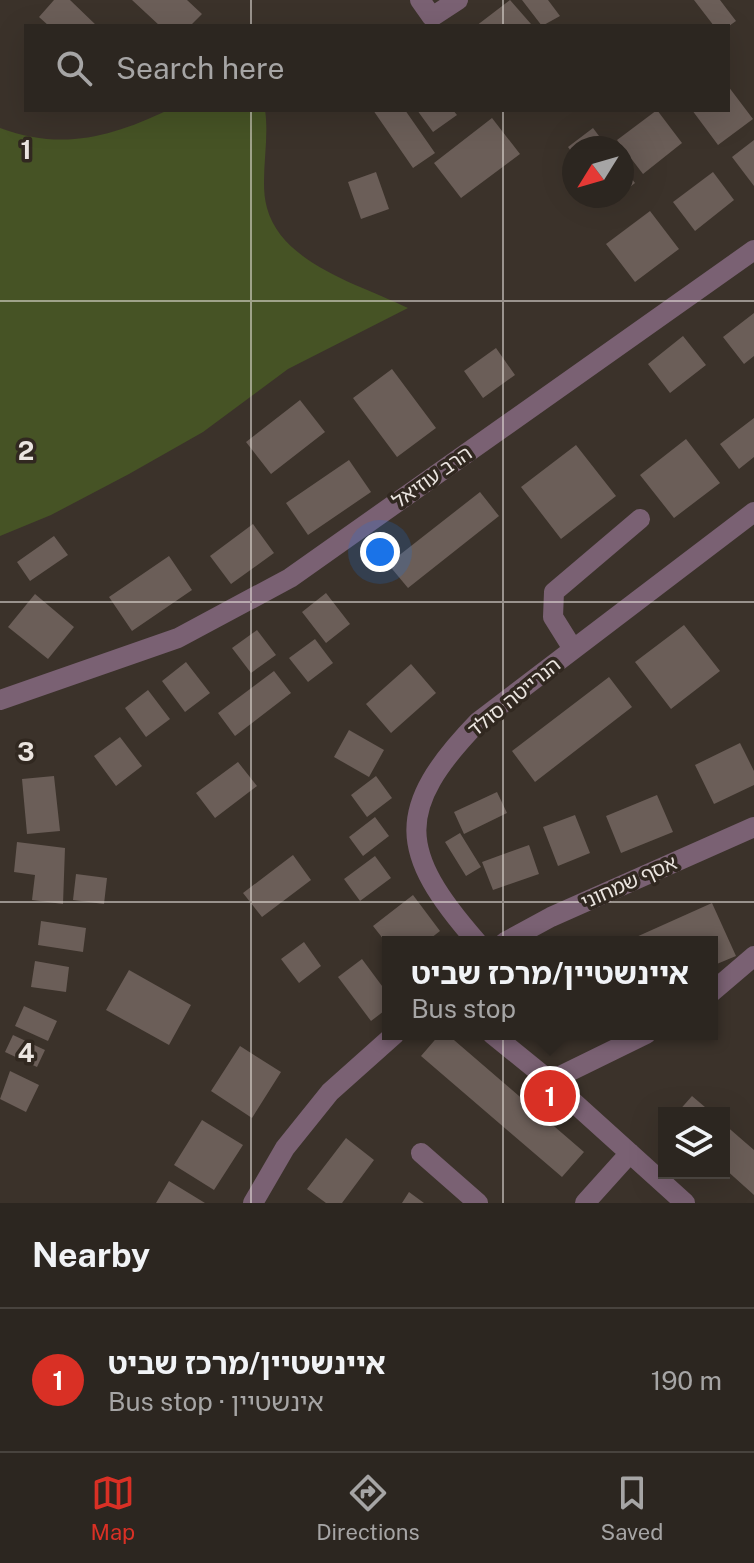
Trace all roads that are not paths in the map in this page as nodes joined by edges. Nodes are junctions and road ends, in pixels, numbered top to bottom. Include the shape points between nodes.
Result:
1 (420, 0) edge
2 (458, 0) edge
3 (754, 250) edge
4 (754, 512) edge
5 (640, 519) dead end
6 (573, 649) junction
7 (0, 700) edge
8 (754, 827) edge
9 (472, 936) edge
10 (516, 936) edge
11 (754, 956) edge
12 (718, 987) edge
13 (388, 1040) edge
14 (499, 1040) edge
15 (634, 1040) edge
16 (550, 1081) junction
17 (421, 1153) dead end
18 (630, 1153) junction
19 (253, 1203) edge
20 (478, 1203) edge
21 (585, 1203) edge
22 (685, 1203) edge

1 - 2 street via 432,17
3 - 7 street, הרב עוזיאל via 290,578 178,638
4 - 6 street, הנרייטה סולד
5 - 6 street via 554,592 553,617
6 - 9 street, הנרייטה סולד via 478,722 443,758 422,793 415,832 424,867 445,905
8 - 10 street, אסף שמחוני
11 - 12 street
13 - 19 street via 330,1092 285,1148
14 - 16 street
15 - 16 street
16 - 18 street
17 - 20 street
18 - 21 street
18 - 22 street

